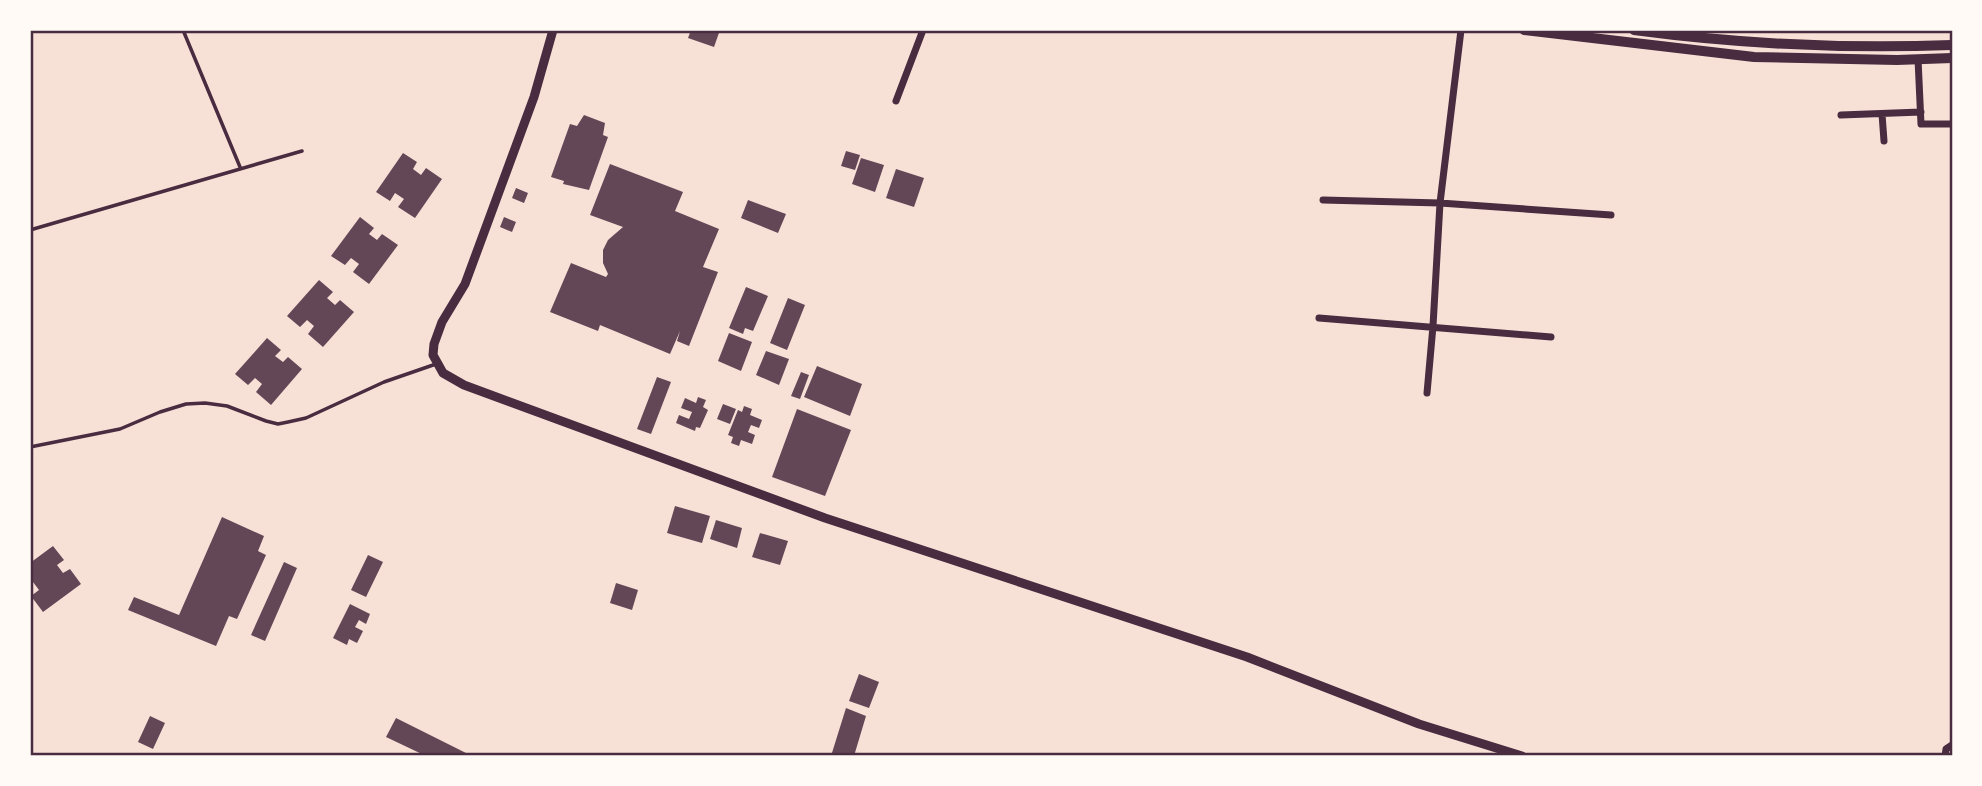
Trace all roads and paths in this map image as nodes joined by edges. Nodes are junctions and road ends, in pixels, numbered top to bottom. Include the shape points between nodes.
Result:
1 (183, 30) edge
2 (553, 30) edge
3 (923, 30) edge
4 (1461, 30) edge
5 (1524, 30) edge
6 (1634, 30) edge
7 (1952, 45) edge
8 (1952, 58) edge
9 (1918, 59) junction
10 (896, 102) dead end
11 (1921, 112) junction
12 (1882, 114) junction
13 (1841, 116) dead end
14 (1952, 124) edge
15 (1884, 141) dead end
16 (302, 151) dead end
17 (240, 167) junction
18 (1323, 200) dead end
19 (1440, 203) junction
20 (1612, 215) dead end
21 (30, 230) edge
22 (1319, 318) dead end
23 (1433, 326) junction
24 (1551, 337) dead end
25 (436, 364) junction
26 (1427, 393) dead end
27 (30, 447) edge
28 (1952, 745) edge
29 (1522, 756) edge
30 (1945, 756) edge

1 - 17 lane
2 - 25 street via 534,97 465,284 437,333
3 - 10 street
4 - 19 street
5 - 9 main road via 1754,57
6 - 7 main road via 1743,42
8 - 9 main road
9 - 11 street
11 - 12 street
11 - 14 street via 1922,124
12 - 13 street
12 - 15 street
16 - 17 lane
17 - 21 lane
18 - 19 street
19 - 20 street
19 - 23 street
22 - 23 street
23 - 24 street
23 - 26 street
25 - 27 lane via 288,422 266,421 227,406 186,404 120,429
25 - 29 street via 464,384 825,518 1247,657 1419,724
28 - 30 street

